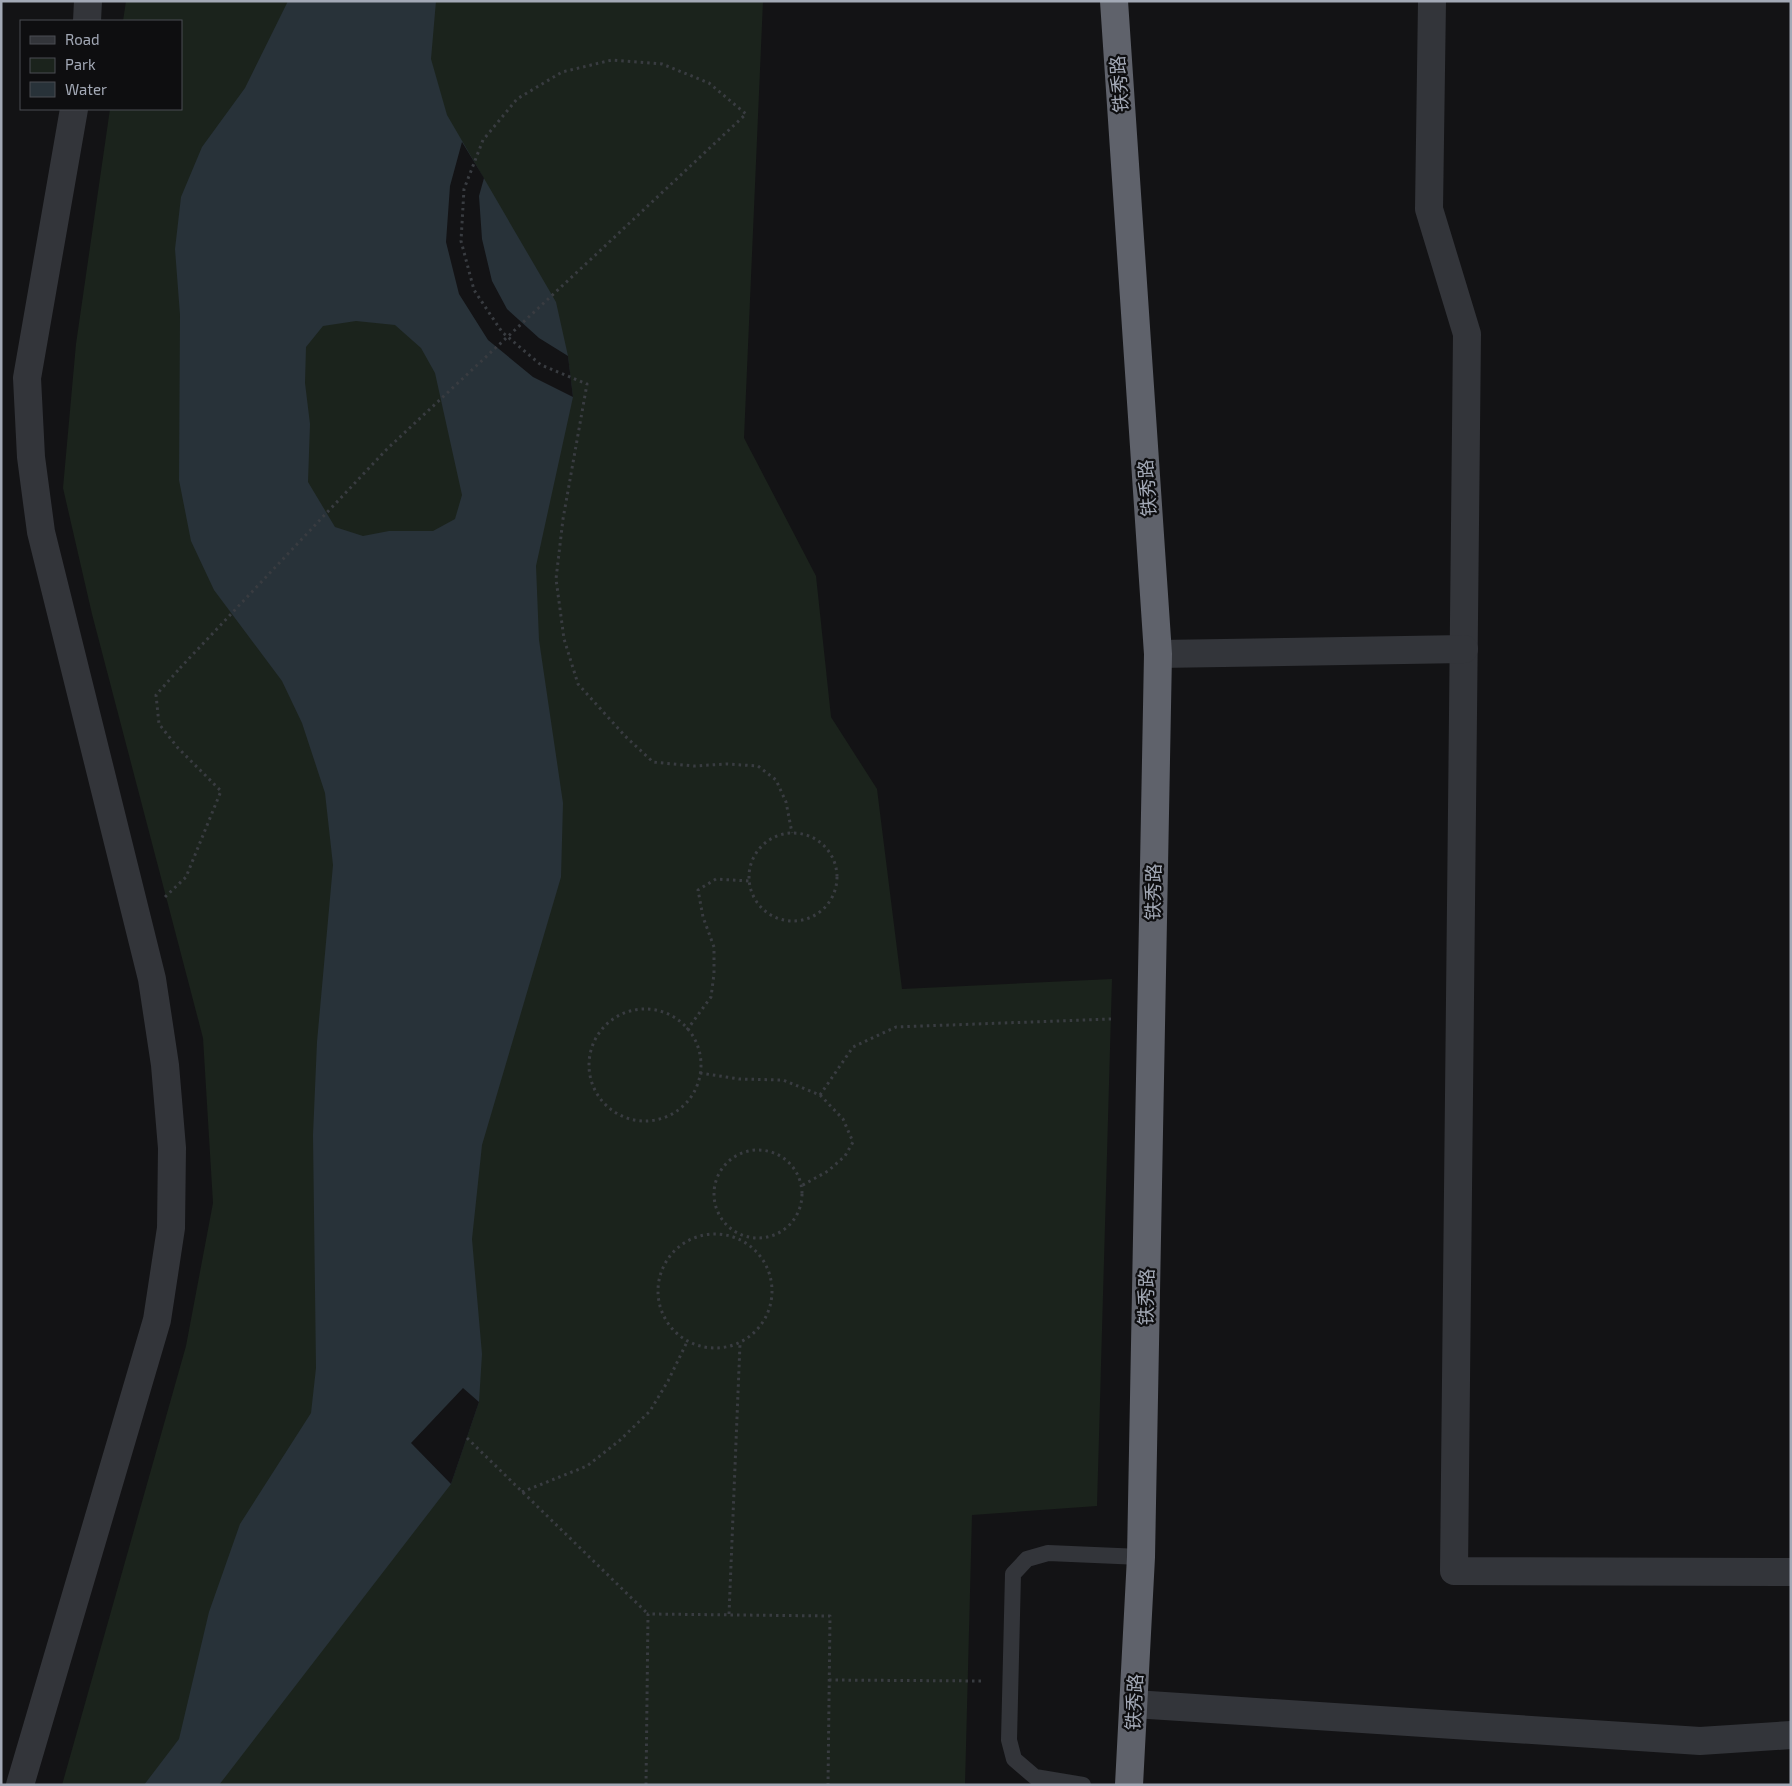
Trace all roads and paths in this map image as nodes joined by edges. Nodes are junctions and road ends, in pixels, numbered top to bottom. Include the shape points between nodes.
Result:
1 (88, 1) edge
2 (1114, 1) edge
3 (1432, 1) edge
4 (87, 20) edge
5 (74, 110) edge
6 (1464, 649) junction
7 (1158, 654) junction
8 (792, 833) junction
9 (749, 881) junction
10 (134, 908) junction
11 (1112, 1019) dead end
12 (687, 1030) junction
13 (700, 1073) junction
14 (820, 1095) junction
15 (801, 1186) junction
16 (687, 1342) junction
17 (740, 1344) junction
18 (467, 1438) dead end
19 (522, 1492) junction
20 (1141, 1557) junction
21 (1791, 1572) edge
22 (648, 1614) junction
23 (729, 1614) junction
24 (829, 1680) junction
25 (1011, 1682) junction
26 (1134, 1704) junction
27 (1791, 1735) edge
28 (1, 1784) edge
29 (7, 1785) edge
30 (20, 1785) edge
31 (646, 1785) edge
32 (828, 1785) edge
33 (1083, 1785) edge
34 (1130, 1785) edge

1 - 4 street
2 - 7 highway, 铁秀路
3 - 6 street via 1429,209 1467,334
5 - 10 street via 27,378 31,457 41,532
6 - 7 street
6 - 21 street via 1454,1571
7 - 20 highway, 铁秀路
8 - 9 path via 765,842 750,866
8 - 9 path via 806,835 819,842 836,865 834,894 826,907 801,921 772,917 760,908 752,895
8 - 10 path, bridge via 786,802 776,780 758,766 653,762 578,684 564,639 556,579 563,519 587,384 541,365 502,332 474,290 461,241 464,189 483,140 517,99 562,72 612,60 662,64 709,83 746,114 590,260 387,449 156,695 159,724 221,791 186,877 166,896
9 - 12 path via 716,879 698,890 702,917 714,947 714,974 711,997
10 - 30 street via 152,979 165,1065 172,1148 171,1228 157,1320
11 - 14 path via 896,1027 853,1047
12 - 13 path via 699,1054
12 - 13 path via 666,1013 648,1009 630,1011 614,1018 600,1031 592,1047 589,1064 592,1082 600,1100 614,1112 631,1120 650,1121 668,1117 684,1106 695,1091
13 - 14 path via 739,1079 783,1080
14 - 15 path via 843,1119 853,1142 846,1156
15 - 15 path via 789,1162 777,1154 750,1150 726,1163 714,1188 715,1202 720,1216 730,1228 758,1238 786,1228 796,1216 801,1202
16 - 17 path via 704,1348 722,1349
16 - 17 path via 672,1330 662,1315 658,1297 659,1278 667,1259 680,1245 698,1236 717,1233 736,1238 754,1248 772,1282 772,1301 766,1318 755,1333
16 - 19 path via 650,1411 619,1441 587,1466
17 - 23 path
18 - 19 path
19 - 22 path
20 - 25 lane via 1048,1553 1027,1560 1013,1574
20 - 26 highway, 铁秀路
22 - 23 path
22 - 31 path
23 - 24 path via 830,1616
24 - 25 path
24 - 32 path
25 - 33 lane via 1009,1740 1014,1759 1035,1777
26 - 27 street via 1700,1741
26 - 34 highway, 铁秀路
28 - 29 street

